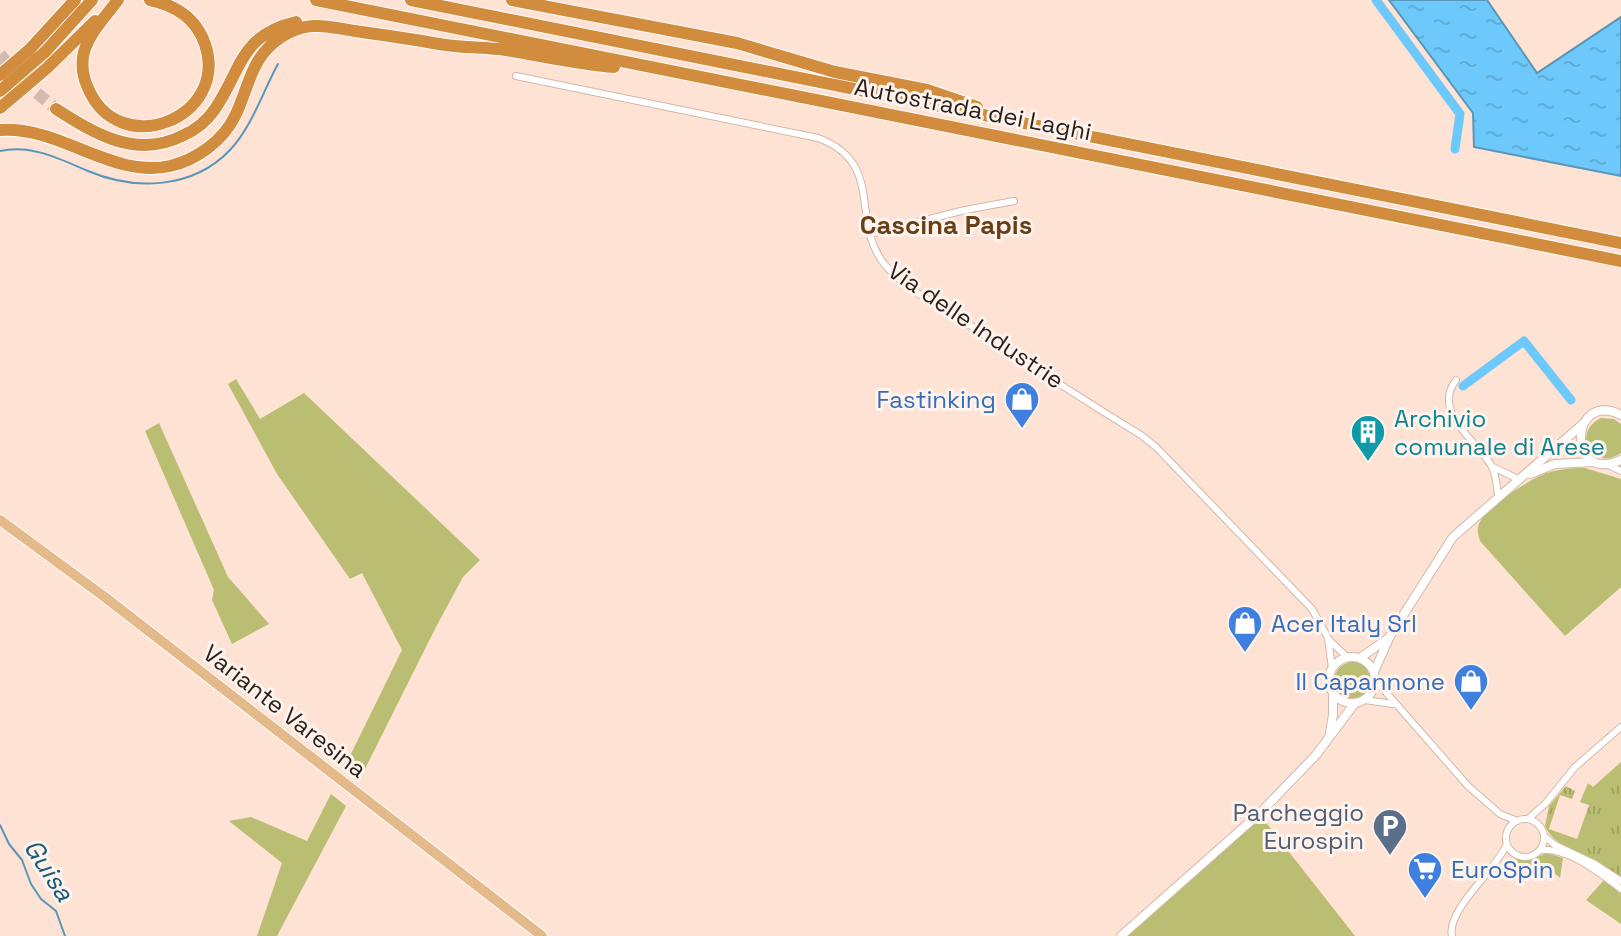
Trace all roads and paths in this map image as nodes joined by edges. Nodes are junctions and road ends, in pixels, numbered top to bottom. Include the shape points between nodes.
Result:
1 (75, 0) edge
2 (92, 0) edge
3 (115, 0) edge
4 (150, 0) edge
5 (316, 0) edge
6 (411, 0) edge
7 (512, 0) edge
8 (554, 0) edge
9 (98, 21) junction
10 (648, 25) junction
11 (408, 37) junction
12 (673, 72) junction
13 (0, 75) edge
14 (516, 76) dead end
15 (0, 91) edge
16 (0, 108) edge
17 (56, 109) tunnel mouth
18 (1033, 125) junction
19 (0, 130) edge
20 (1014, 201) dead end
21 (870, 234) junction
22 (1621, 243) edge
23 (1621, 261) edge
24 (1456, 380) dead end
25 (1619, 413) edge
26 (1584, 423) junction
27 (1621, 460) edge
28 (1601, 463) junction
29 (1493, 467) junction
30 (1621, 471) edge
31 (1518, 479) junction
32 (1498, 495) junction
33 (0, 520) edge
34 (1390, 636) junction
35 (1328, 638) junction
36 (1347, 657) junction
37 (1360, 658) junction
38 (1332, 668) junction
39 (1375, 676) junction
40 (1333, 693) junction
41 (1365, 700) junction
42 (1355, 703) junction
43 (1397, 705) junction
44 (1621, 727) edge
45 (1328, 738) junction
46 (1545, 804) junction
47 (1500, 814) junction
48 (1528, 819) junction
49 (1517, 821) junction
50 (1539, 825) junction
51 (1507, 831) junction
52 (1544, 836) junction
53 (1507, 844) junction
54 (1540, 850) junction
55 (1513, 853) junction
56 (1500, 857) junction
57 (1621, 881) edge
58 (1621, 889) edge
59 (542, 936) edge
60 (1121, 936) edge
61 (1452, 936) edge

1 - 13 highway
2 - 15 highway
3 - 9 highway
4 - 9 highway via 186,15 201,36 207,57 201,93 185,112 167,122 147,126 118,121 92,96 83,60
5 - 12 highway, Autostrada dei Laghi
6 - 18 highway, Autostrada dei Laghi
7 - 10 highway
8 - 10 highway
9 - 16 highway
10 - 18 highway via 737,43 856,78 927,90
11 - 12 highway via 571,63
11 - 17 highway via 321,21 281,27 242,56 219,102 200,125 159,144 113,141
11 - 19 highway via 320,26 286,34 257,61 224,133 200,153 171,166 123,164 37,132
12 - 23 highway, Autostrada dei Laghi
14 - 21 street, Via delle Industrie via 831,143 849,155 858,170
18 - 22 highway, Autostrada dei Laghi
20 - 21 street
21 - 35 street, Via delle Industrie via 881,260 900,279 1156,447 1301,596
24 - 29 street via 1447,393 1448,408
25 - 26 street via 1598,412
26 - 28 street via 1580,443 1586,455
26 - 31 street
27 - 28 street
28 - 30 street
28 - 31 street via 1555,464
29 - 31 street
29 - 32 street
31 - 32 street
32 - 34 street via 1444,549
33 - 59 main road, Variante Varesina
34 - 37 street
34 - 39 street
35 - 36 street, Via delle Industrie
35 - 38 street, Via delle Industrie
36 - 37 street
36 - 38 street
37 - 39 street
38 - 40 street
39 - 41 street
39 - 43 street
40 - 42 street
40 - 45 street
41 - 42 street
41 - 43 street
42 - 45 street
43 - 47 street
44 - 46 street via 1575,767
45 - 60 street via 1241,832
46 - 48 street
46 - 50 street
47 - 49 street
47 - 51 street
48 - 49 street
48 - 50 street
49 - 51 street
50 - 52 street
51 - 53 street
52 - 54 street
52 - 57 street
53 - 55 street
53 - 56 street
54 - 55 street via 1530,856
54 - 58 street via 1570,857
55 - 56 street
56 - 61 street via 1453,920

